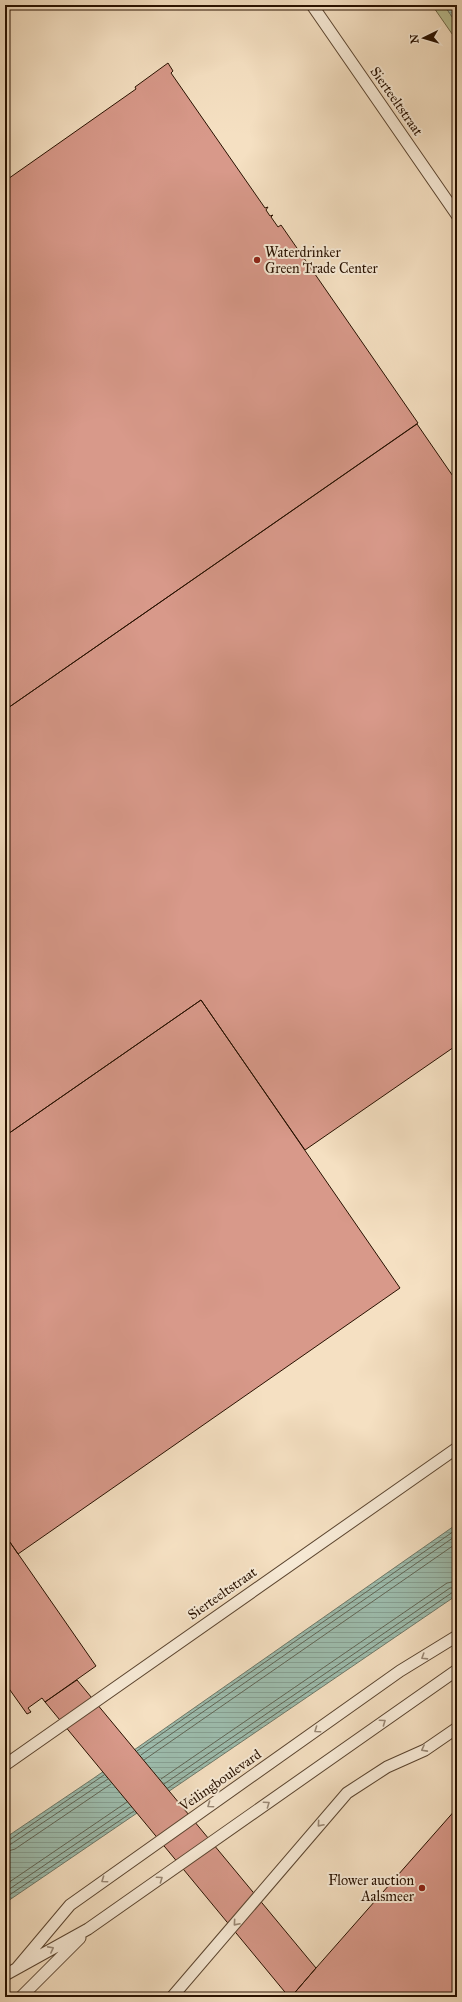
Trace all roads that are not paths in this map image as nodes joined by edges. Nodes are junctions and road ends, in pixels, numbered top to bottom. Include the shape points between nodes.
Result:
1 (312, 5) edge
2 (457, 215) edge
3 (457, 1448) edge
4 (457, 1636) edge
5 (457, 1670) edge
6 (457, 1728) edge
7 (5, 1765) edge
8 (88, 1929) junction
9 (17, 1968) junction
10 (5, 1975) edge
11 (21, 1997) edge
12 (172, 1997) edge

1 - 2 lane, Sierteeltstraat
3 - 7 lane, Sierteeltstraat
4 -> 9 lane, Veilingboulevard via 400,1672 70,1905
8 -> 5 lane, Veilingboulevard
6 -> 12 lane via 425,1750 387,1767 347,1793
9 -> 8 lane, Veilingboulevard
8 - 11 lane
9 - 10 lane, Veilingboulevard

